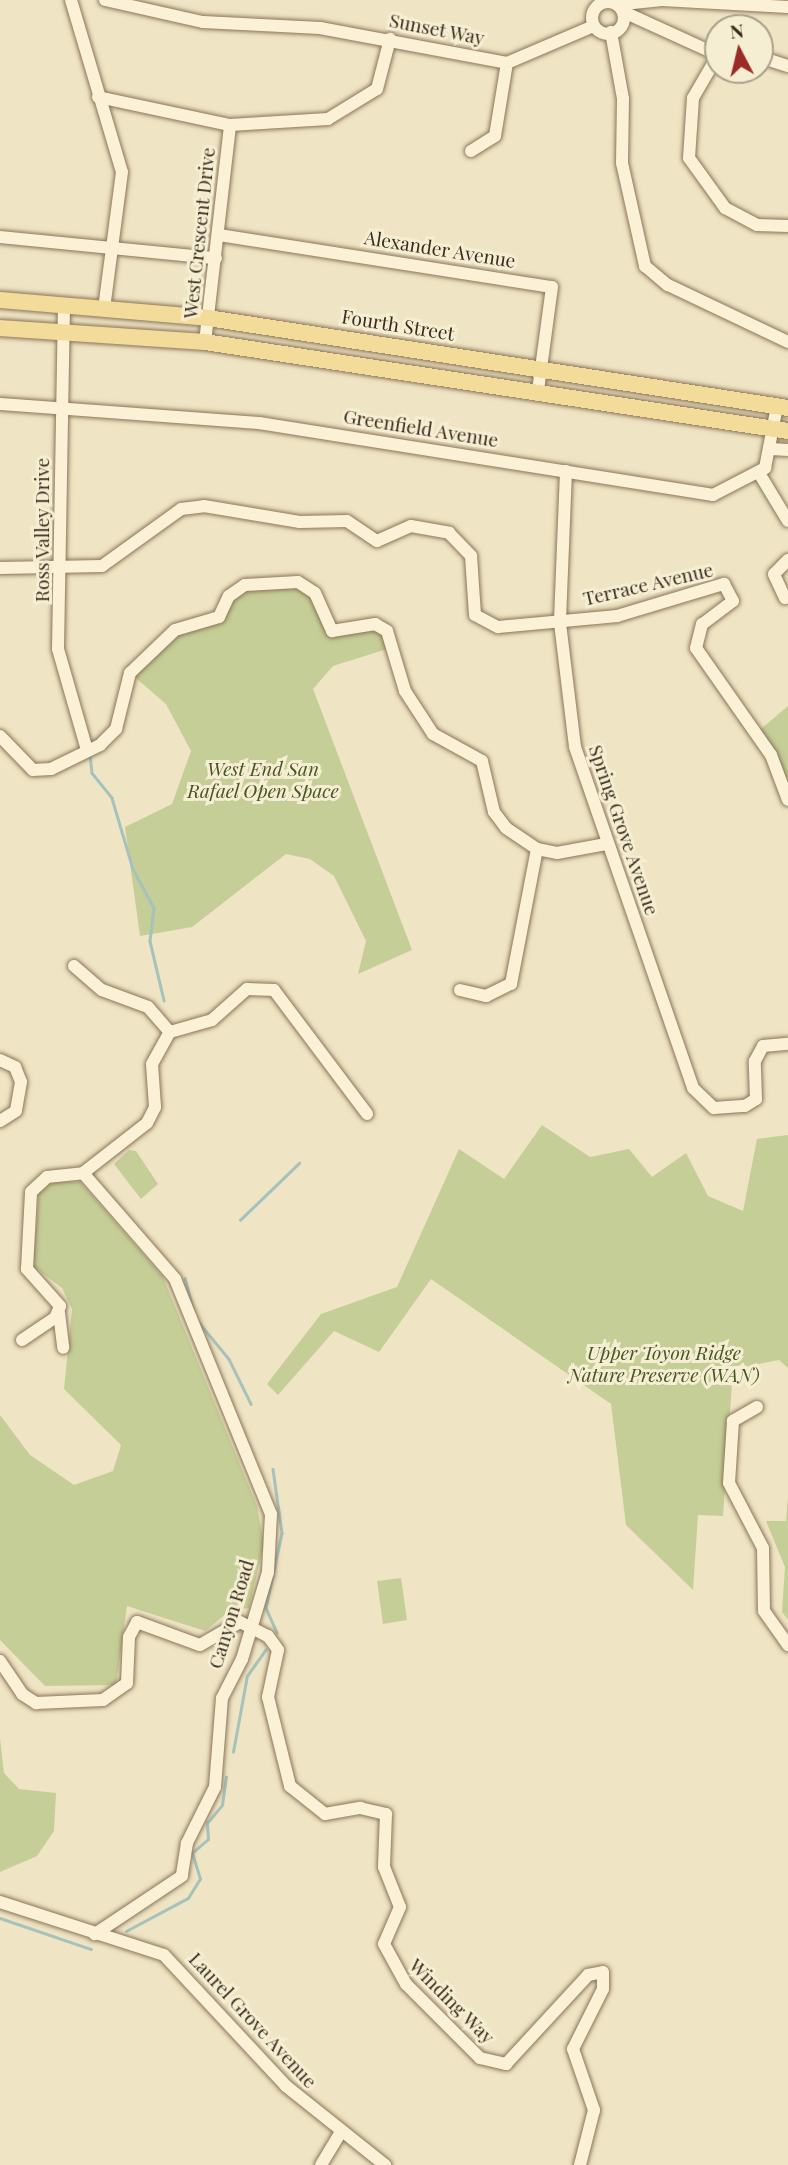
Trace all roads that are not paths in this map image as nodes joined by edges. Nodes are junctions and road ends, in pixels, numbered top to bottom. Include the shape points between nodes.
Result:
1 (71, 0) edge
2 (105, 0) edge
3 (585, 0) edge
4 (619, 5) edge
5 (788, 8) edge
6 (594, 10) junction
7 (589, 28) junction
8 (611, 32) junction
9 (390, 39) junction
10 (704, 48) edge
11 (507, 63) junction
12 (704, 79) edge
13 (98, 97) junction
14 (230, 125) junction
15 (471, 152) dead end
16 (788, 226) edge
17 (219, 234) junction
18 (0, 237) edge
19 (112, 249) junction
20 (216, 258) junction
21 (0, 300) edge
22 (64, 305) junction
23 (104, 309) junction
24 (208, 318) junction
25 (0, 328) edge
26 (63, 329) junction
27 (784, 338) edge
28 (205, 342) junction
29 (542, 369) junction
30 (538, 391) junction
31 (0, 404) edge
32 (62, 405) junction
33 (782, 407) edge
34 (781, 430) edge
35 (771, 449) junction
36 (788, 450) edge
37 (566, 471) junction
38 (759, 473) junction
39 (788, 521) edge
40 (788, 560) edge
41 (0, 568) edge
42 (60, 569) junction
43 (785, 598) dead end
44 (560, 623) junction
45 (0, 736) edge
46 (87, 750) junction
47 (788, 800) edge
48 (606, 844) junction
49 (537, 849) junction
50 (74, 966) dead end
51 (460, 990) dead end
52 (170, 1032) junction
53 (788, 1044) edge
54 (0, 1060) edge
55 (367, 1114) dead end
56 (0, 1121) edge
57 (83, 1173) junction
58 (59, 1312) junction
59 (22, 1340) dead end
60 (63, 1348) dead end
61 (757, 1407) dead end
62 (253, 1623) junction
63 (788, 1645) edge
64 (0, 1661) edge
65 (0, 1902) edge
66 (95, 1934) junction
67 (341, 2132) junction
68 (321, 2165) edge
69 (385, 2165) edge
70 (580, 2165) edge

1 - 13 street
2 - 9 street, Sunset Way via 203,22
3 - 6 street
4 - 5 street via 662,0
4 - 6 street
4 - 8 street
4 - 10 street
6 - 7 street
7 - 8 street
7 - 11 street, Sunset Way
8 - 27 street via 623,99 622,163 645,266 668,285
9 - 11 street, Sunset Way
9 - 14 street, West Crescent Drive via 377,89 328,119
11 - 15 street via 495,136
12 - 16 street via 693,98 689,158 725,208 757,225
13 - 14 street
13 - 19 street via 122,172
14 - 17 street, West Crescent Drive
17 - 20 street, West Crescent Drive
17 - 29 street, Alexander Avenue via 545,284 554,294
18 - 19 street
19 - 20 street
19 - 23 street
20 - 24 street, West Crescent Drive
21 - 22 main road, Fourth Street
22 - 23 main road, Fourth Street
22 - 26 street, Ross Valley Drive
23 - 24 main road, Fourth Street
24 - 28 street, West Crescent Drive
24 - 29 main road, Fourth Street
25 - 26 main road
26 - 28 main road
26 - 32 street, Ross Valley Drive
28 - 30 main road
29 - 30 street, Alexander Avenue
29 - 33 main road, Fourth Street
30 - 34 main road
31 - 32 street, Greenfield Avenue
32 - 37 street, Greenfield Avenue via 259,423
32 - 42 street, Ross Valley Drive
33 - 34 street
34 - 35 street
35 - 36 street
35 - 38 street
37 - 38 street, Greenfield Avenue via 713,495
37 - 44 street, Spring Grove Avenue
38 - 39 street
40 - 43 street via 774,575
41 - 42 street, Terrace Avenue
42 - 44 street, Terrace Avenue via 102,566 195,506 300,522 347,521 377,541 411,526 458,538 471,556 470,599 479,621 498,627
42 - 46 street, Ross Valley Drive via 59,660
44 - 47 street, Terrace Avenue via 617,615 718,584 730,588 731,606 702,624 696,648 771,755
44 - 48 street, Spring Grove Avenue via 575,747
45 - 46 street via 33,770 51,769
46 - 49 street via 114,734 125,682 169,635 219,617 229,596 245,585 298,582 315,593 332,631 375,624 387,631 405,691 433,734 482,761 494,812
48 - 49 street via 576,854
48 - 53 street, Spring Grove Avenue via 703,1102 746,1106 756,1099 755,1061 762,1046
49 - 51 street via 511,984 486,996
50 - 52 street via 102,990 148,1007
52 - 55 street via 212,1020 247,989 274,990
52 - 57 street via 152,1064 155,1107 147,1123
54 - 56 street via 15,1067 21,1082 16,1111
57 - 58 street via 47,1177 30,1196 27,1269 58,1298
57 - 62 street, Canyon Road via 174,1279 255,1468 271,1514 268,1572
58 - 59 street
58 - 60 street
61 - 63 street via 733,1421 729,1483 763,1548 764,1611
62 - 64 street via 234,1623 204,1645 137,1622 129,1637 127,1683 103,1700 36,1703 22,1694
62 - 66 street, Canyon Road via 222,1698 215,1787 196,1818 182,1876
62 - 70 street, Winding Way via 278,1650 268,1697 283,1771 295,1795 325,1814 360,1808 386,1814 384,1867 400,1907 386,1933 385,1956 405,1984 481,2059 506,2064 588,1975 603,1972 604,1989 573,2049 594,2110
65 - 66 street, Laurel Grove Avenue
66 - 67 street, Laurel Grove Avenue via 178,1965 286,2086
67 - 68 street
67 - 69 street, Laurel Grove Avenue

